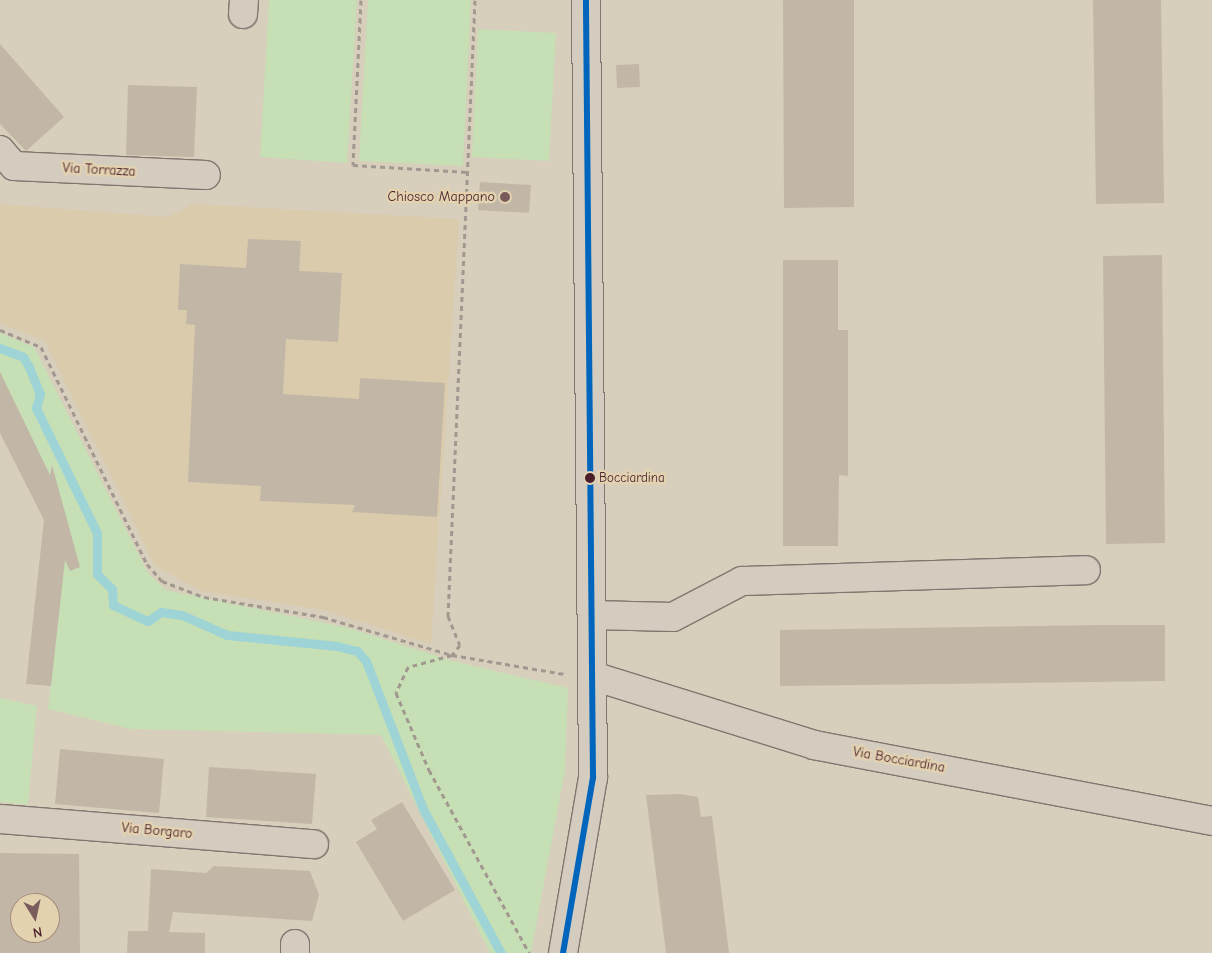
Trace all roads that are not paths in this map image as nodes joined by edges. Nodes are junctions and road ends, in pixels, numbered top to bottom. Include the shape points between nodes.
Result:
1 (586, 0) edge
2 (0, 150) edge
3 (206, 175) dead end
4 (1086, 570) dead end
5 (592, 615) junction
6 (593, 676) junction
7 (0, 819) edge
8 (1212, 820) edge
9 (314, 844) dead end
10 (563, 953) edge

1 - 5 street
2 - 3 street, Via Torrazza via 14,166
4 - 5 street via 742,581 673,617
5 - 6 street
6 - 8 street, Via Bocciardina via 814,745
6 - 10 street via 593,778
7 - 9 street, Via Borgaro

